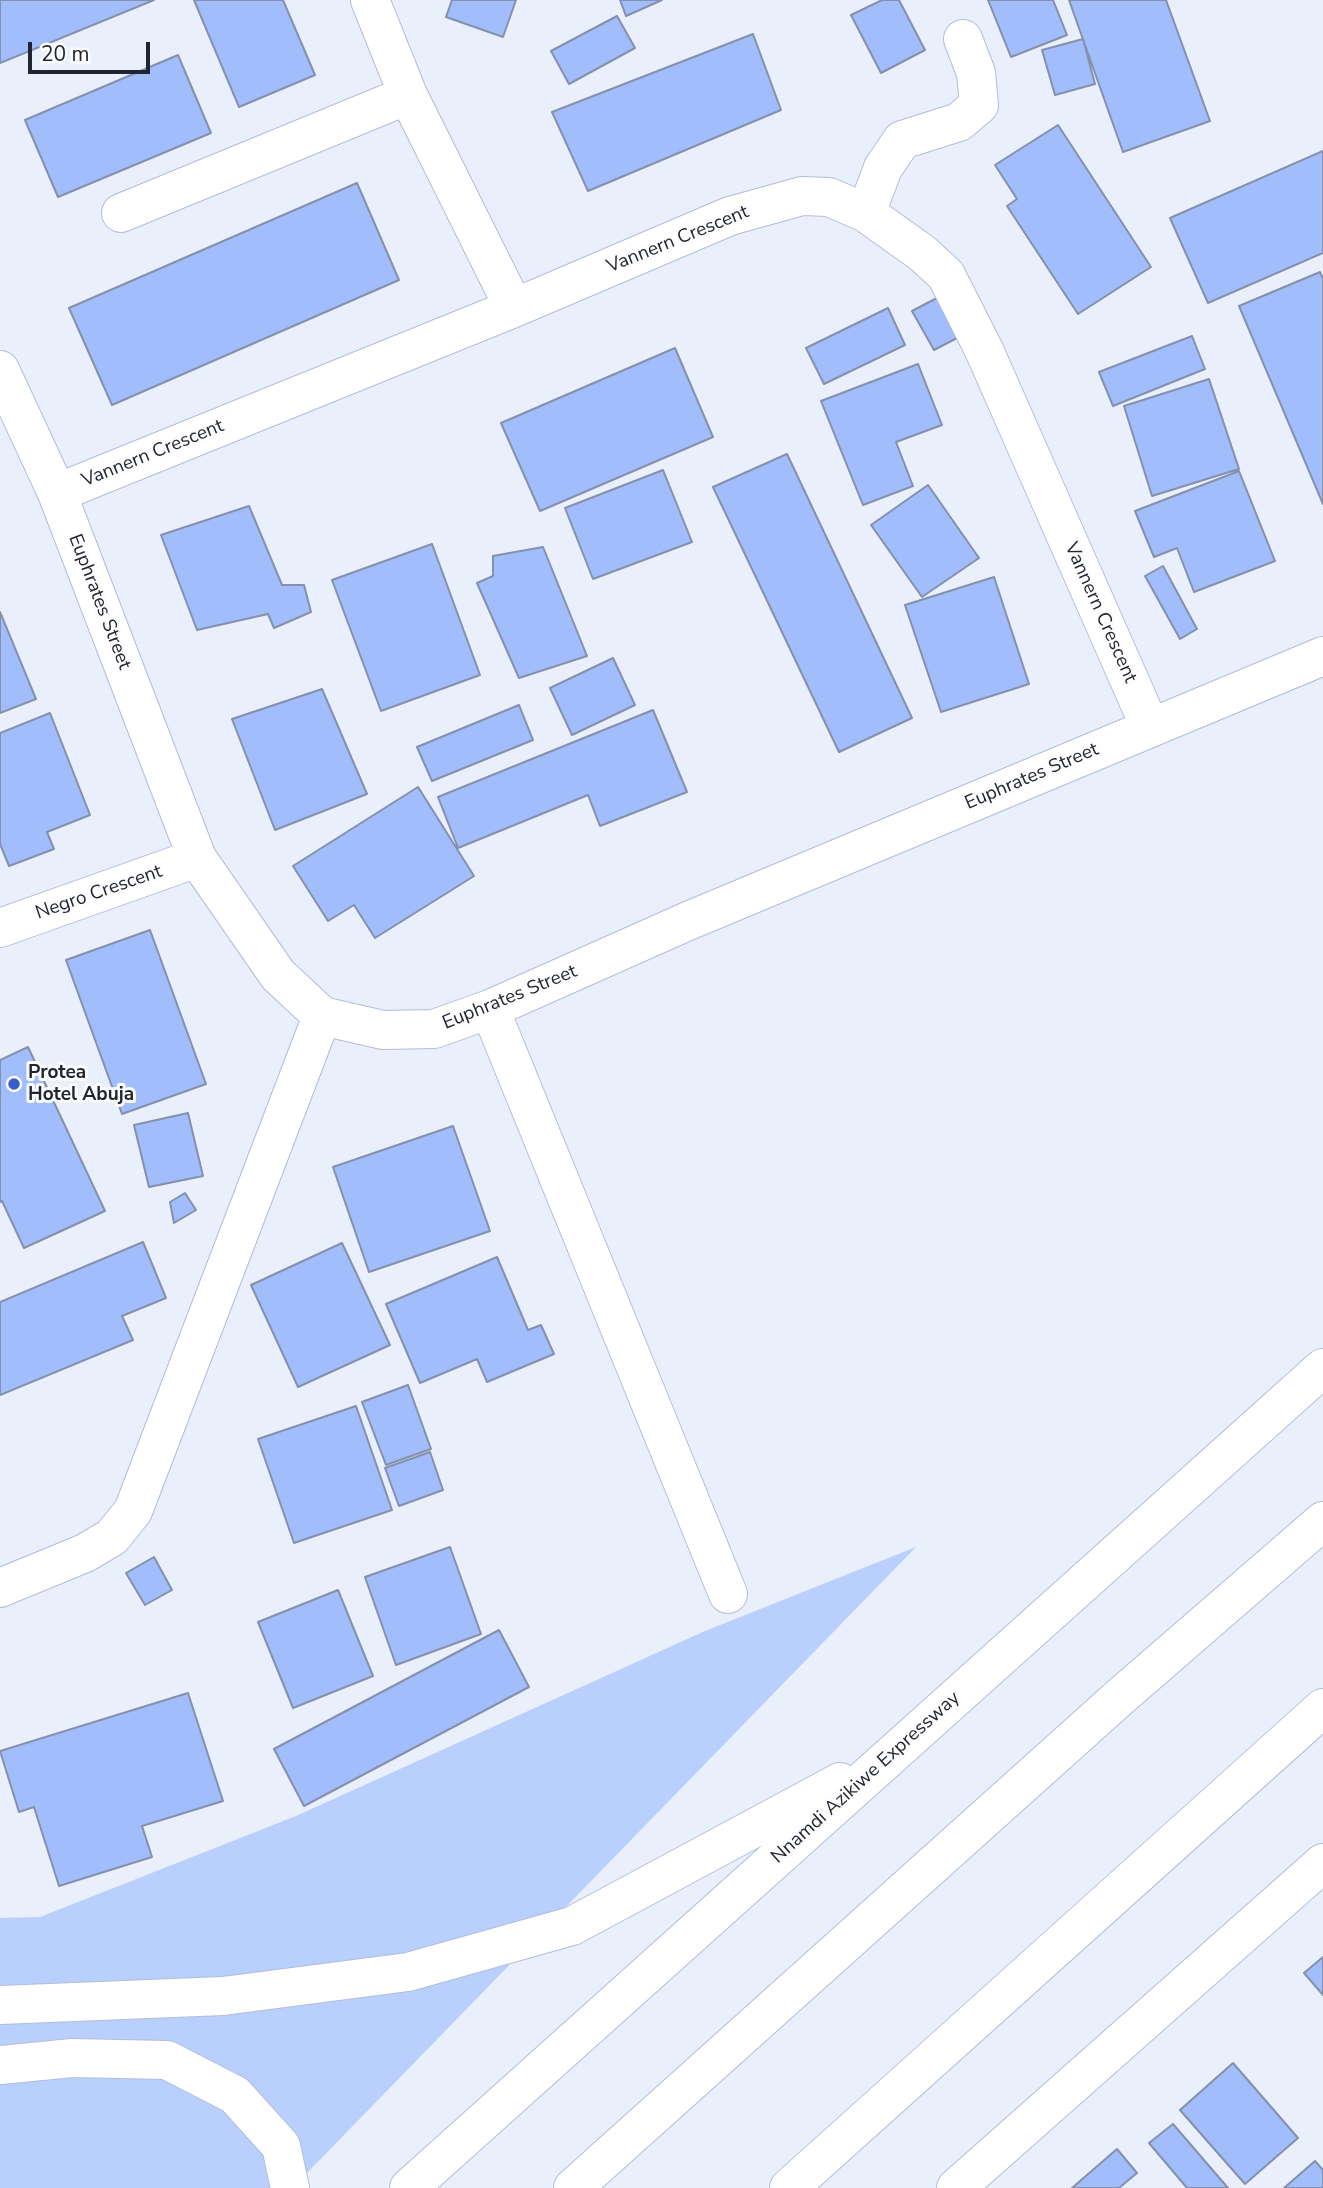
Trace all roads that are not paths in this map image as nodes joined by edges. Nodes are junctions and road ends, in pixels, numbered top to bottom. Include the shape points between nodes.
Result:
1 (370, 0) edge
2 (963, 39) dead end
3 (408, 95) junction
4 (121, 213) dead end
5 (866, 213) junction
6 (514, 308) junction
7 (0, 370) edge
8 (57, 493) junction
9 (1323, 656) edge
10 (1150, 727) junction
11 (197, 858) junction
12 (0, 928) edge
13 (490, 1009) junction
14 (322, 1016) junction
15 (1323, 1368) edge
16 (1323, 1521) edge
17 (0, 1587) edge
18 (728, 1594) dead end
19 (1323, 1708) edge
20 (895, 1753) junction
21 (1323, 1863) edge
22 (0, 2005) edge
23 (0, 2065) edge
24 (290, 2188) edge
25 (409, 2188) edge
26 (573, 2188) edge
27 (789, 2188) edge
28 (956, 2188) edge

1 - 3 main road
2 - 5 main road via 976,73 979,105 959,122 902,140 883,168
3 - 4 main road
3 - 6 main road
5 - 6 main road, Vannern Crescent via 829,197 802,197 730,216
5 - 10 main road, Vannern Crescent via 946,275 984,350
6 - 8 main road, Vannern Crescent
7 - 8 main road, Euphrates Street
8 - 11 main road, Euphrates Street
9 - 10 main road, Euphrates Street
10 - 13 main road, Euphrates Street
11 - 12 main road, Negro Crescent
11 - 14 main road, Euphrates Street via 278,975
13 - 14 main road, Euphrates Street via 433,1029 383,1030
13 - 18 main road
14 - 17 main road via 133,1511 112,1537 85,1553
15 - 20 main road, Nnamdi Azikiwe Expressway
16 - 26 main road
19 - 27 main road
20 - 22 main road via 572,1926 408,1972 223,1996
20 - 25 main road, Nnamdi Azikiwe Expressway
21 - 28 main road
23 - 24 main road via 72,2058 167,2060 236,2095 281,2146

